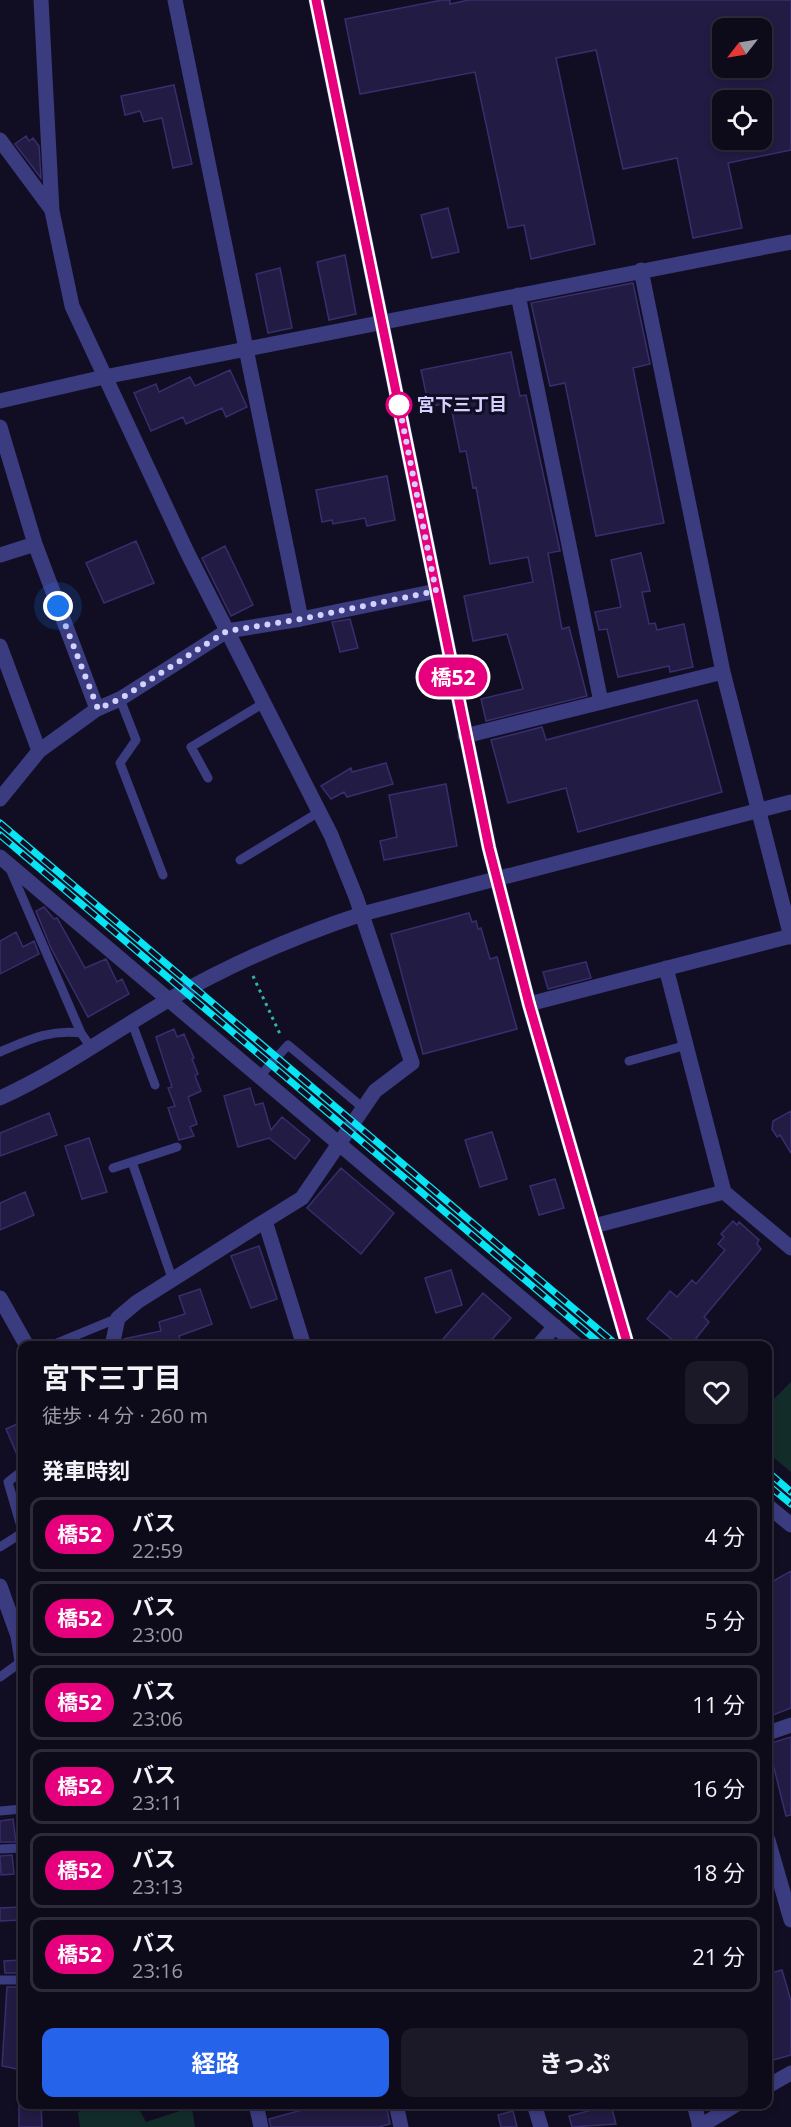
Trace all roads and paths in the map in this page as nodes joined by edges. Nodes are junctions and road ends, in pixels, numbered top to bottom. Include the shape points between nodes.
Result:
1 (41, 0) edge
2 (175, 0) edge
3 (316, 0) edge
4 (0, 140) edge
5 (6, 156) edge
6 (52, 210) junction
7 (791, 242) edge
8 (641, 270) junction
9 (518, 295) junction
10 (382, 322) junction
11 (246, 349) junction
12 (104, 377) junction
13 (0, 402) edge
14 (0, 427) edge
15 (34, 544) junction
16 (0, 555) edge
17 (436, 591) junction
18 (301, 619) junction
19 (227, 631) junction
20 (0, 646) edge
21 (723, 672) junction
22 (120, 699) junction
23 (601, 702) junction
24 (264, 703) junction
25 (98, 709) junction
26 (465, 736) junction
27 (39, 751) junction
28 (208, 778) dead end
29 (0, 799) edge
30 (791, 802) edge
31 (757, 810) junction
32 (319, 812) junction
33 (240, 860) dead end
34 (4, 861) edge
35 (163, 874) dead end
36 (496, 878) junction
37 (362, 914) junction
38 (791, 936) edge
39 (666, 968) junction
40 (253, 976) dead end
41 (169, 1000) junction
42 (529, 1004) junction
43 (132, 1023) junction
44 (81, 1033) junction
45 (288, 1045) junction
46 (687, 1045) junction
47 (92, 1049) junction
48 (0, 1052) edge
49 (629, 1060) dead end
50 (260, 1077) junction
51 (155, 1085) dead end
52 (0, 1098) edge
53 (362, 1107) junction
54 (338, 1144) junction
55 (177, 1147) dead end
56 (132, 1161) junction
57 (113, 1168) dead end
58 (724, 1192) junction
59 (265, 1221) junction
60 (594, 1226) junction
61 (791, 1248) edge
62 (172, 1278) junction
63 (0, 1298) edge
64 (118, 1318) junction
65 (555, 1326) junction
66 (24, 1341) edge
67 (62, 1341) edge
68 (113, 1341) edge
69 (302, 1341) edge
70 (542, 1341) edge
71 (572, 1341) edge
72 (627, 1341) edge
73 (18, 1473) edge
74 (772, 1509) edge
75 (18, 1517) edge
76 (791, 1525) edge
77 (18, 1534) edge
78 (0, 1547) edge
79 (0, 1586) edge
80 (18, 1630) edge
81 (18, 1664) edge
82 (0, 1677) edge
83 (791, 1725) edge
84 (772, 1732) edge
85 (18, 1809) edge
86 (0, 1811) edge
87 (18, 1848) edge
88 (0, 1850) edge
89 (772, 1872) edge
90 (791, 1920) edge
91 (0, 1980) edge
92 (18, 1980) edge
93 (791, 2073) edge
94 (772, 2084) edge
95 (257, 2109) edge
96 (397, 2109) edge
97 (536, 2109) edge
98 (695, 2109) edge
99 (729, 2109) edge
100 (261, 2127) edge
101 (401, 2127) edge
102 (541, 2127) edge
103 (700, 2127) edge

1 - 6 street
2 - 11 street
3 - 10 street
4 - 5 street
5 - 6 street
6 - 12 street via 72,306
7 - 8 street
8 - 9 street
8 - 21 street
9 - 10 street
9 - 23 street
10 - 11 street
10 - 17 street
11 - 12 street
11 - 18 street
12 - 13 street
12 - 19 street
14 - 15 street
15 - 16 street
15 - 25 street
17 - 18 street
17 - 26 street
18 - 19 street
19 - 22 street
19 - 24 street
20 - 27 street
21 - 23 street
21 - 31 street
22 - 25 street
22 - 35 lane via 136,740 120,763
23 - 26 street
24 - 28 lane via 191,747
24 - 32 street
25 - 27 street
26 - 36 street
27 - 29 street
30 - 31 street
31 - 36 street
31 - 38 street
32 - 33 lane
32 - 37 street
34 - 41 street
34 - 44 lane
36 - 37 street
36 - 42 street
37 - 41 street via 273,947
37 - 53 street via 412,1063 375,1090
38 - 39 street
39 - 42 street
39 - 46 street
40 - 45 path via 274,1026
41 - 43 street
41 - 50 street
42 - 60 street
43 - 47 street
43 - 51 lane
44 - 47 lane
44 - 48 lane via 52,1032
45 - 50 lane
45 - 53 lane
46 - 49 lane
46 - 58 street
47 - 52 street
50 - 54 street
53 - 54 street
54 - 59 street via 303,1198
54 - 65 street
55 - 56 lane
56 - 57 lane
56 - 62 lane
58 - 60 street
58 - 61 street
59 - 62 street
59 - 69 street
60 - 72 street
62 - 64 street
63 - 66 street
64 - 67 lane
64 - 68 street
65 - 70 street
65 - 71 street
73 - 75 lane via 8,1482
74 - 76 street
77 - 78 lane
79 - 80 street
81 - 82 lane
83 - 84 street
85 - 86 lane
87 - 88 lane
89 - 90 street
91 - 92 lane
93 - 94 street
95 - 100 street
96 - 101 street
97 - 102 street
98 - 103 street
99 - 103 street

